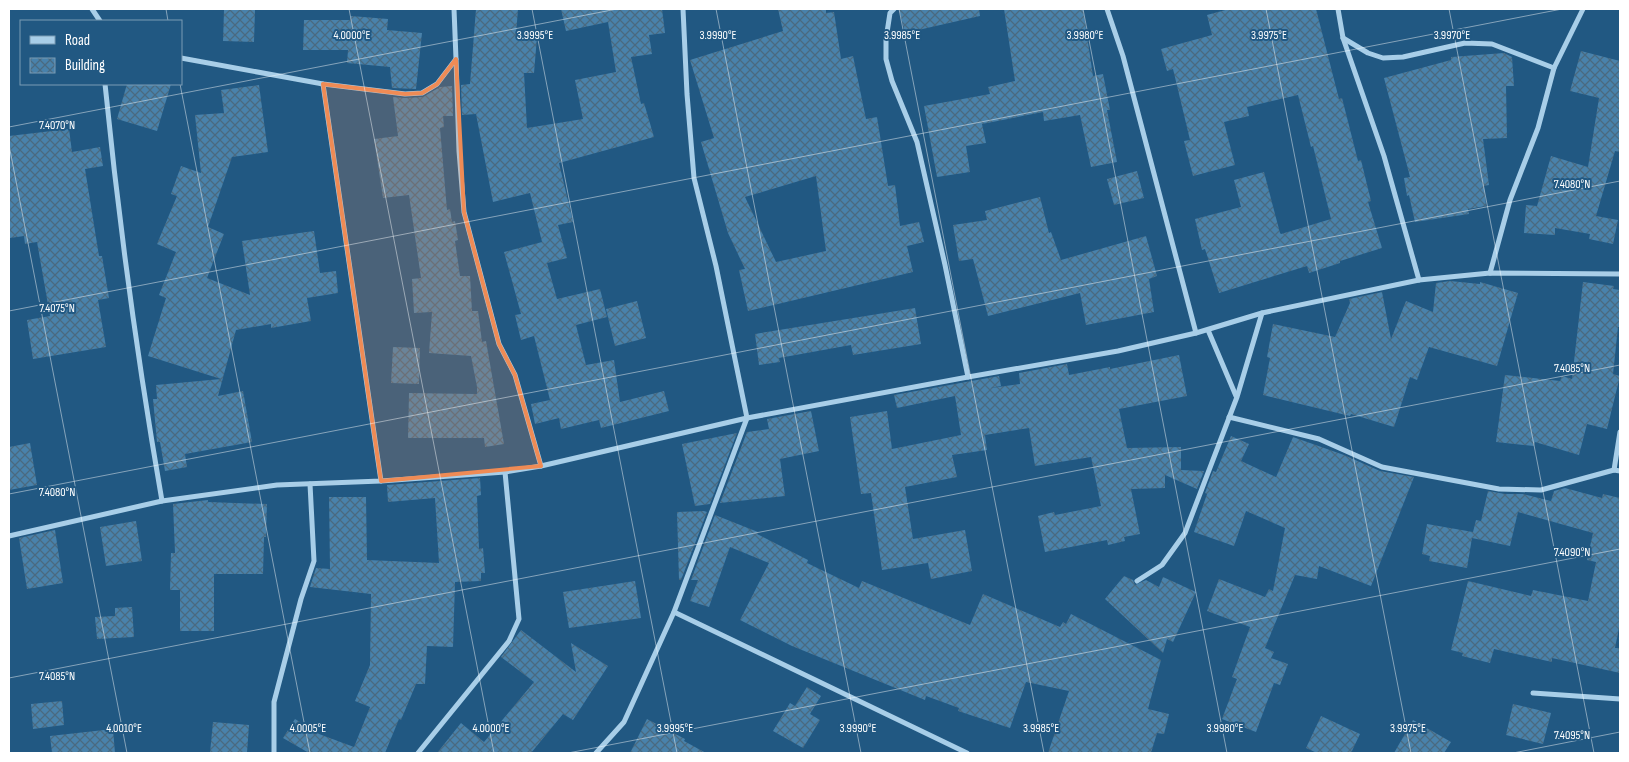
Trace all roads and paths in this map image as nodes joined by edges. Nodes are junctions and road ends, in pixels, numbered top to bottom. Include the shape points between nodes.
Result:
1 (92, 9) edge
2 (454, 9) edge
3 (683, 9) edge
4 (894, 9) edge
5 (1107, 9) edge
6 (1338, 9) edge
7 (1583, 9) edge
8 (99, 20) edge
9 (1343, 38) junction
10 (182, 58) edge
11 (456, 58) junction
12 (1554, 68) junction
13 (323, 84) junction
14 (105, 85) edge
15 (1490, 273) junction
16 (1620, 274) edge
17 (1419, 280) junction
18 (1262, 313) junction
19 (1208, 330) junction
20 (1196, 333) junction
21 (968, 377) junction
22 (1236, 396) junction
23 (1229, 417) junction
24 (748, 418) junction
25 (1620, 432) edge
26 (541, 466) junction
27 (1617, 471) edge
28 (506, 472) junction
29 (381, 481) junction
30 (310, 484) junction
31 (162, 501) junction
32 (9, 536) edge
33 (1137, 581) dead end
34 (674, 612) junction
35 (1533, 693) dead end
36 (1620, 699) edge
37 (274, 753) edge
38 (418, 753) edge
39 (596, 753) edge
40 (967, 753) edge

1 - 8 street
2 - 11 street
3 - 24 street via 694,178
4 - 21 street via 890,13 886,59 917,142
5 - 20 street via 1123,56
6 - 9 street
7 - 12 street
9 - 12 street via 1383,58 1403,57 1465,43 1492,44
9 - 17 street via 1384,156
10 - 13 street
11 - 13 street via 437,84 422,93 405,94
11 - 26 street via 464,212 499,344 515,375
12 - 15 street via 1538,128 1510,200
13 - 29 street
14 - 31 street via 146,411
15 - 16 street
15 - 17 street
17 - 18 street
18 - 19 street
18 - 22 street
19 - 20 street
19 - 22 street
20 - 21 street via 1118,351
21 - 24 street
22 - 23 street
23 - 27 street via 1319,439 1382,467 1499,489 1541,490
23 - 33 street via 1185,533 1162,565
24 - 26 street
24 - 34 street
25 - 27 street
26 - 28 street
28 - 29 street
28 - 38 street via 519,619 509,640
29 - 30 street
30 - 31 street via 277,485
30 - 37 street via 314,561 274,702
31 - 32 street
34 - 39 street via 624,722
34 - 40 street
35 - 36 street

